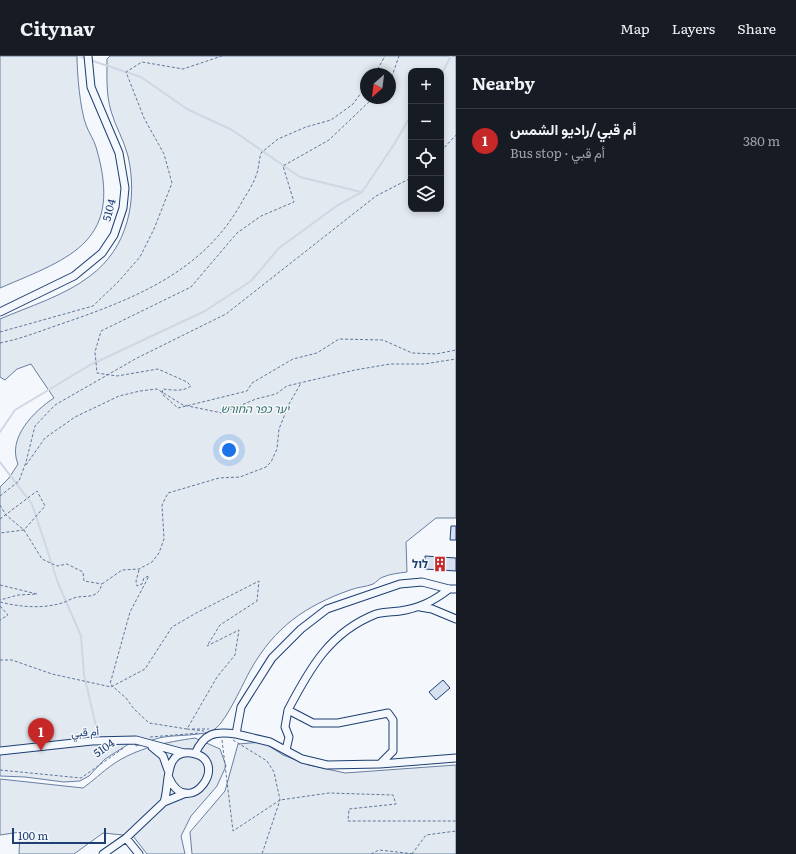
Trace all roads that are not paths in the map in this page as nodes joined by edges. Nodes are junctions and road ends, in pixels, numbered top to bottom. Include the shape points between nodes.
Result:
1 (88, 56) edge
2 (0, 312) edge
3 (453, 589) edge
4 (418, 607) junction
5 (456, 618) edge
6 (288, 710) junction
7 (234, 737) junction
8 (148, 740) junction
9 (286, 750) junction
10 (0, 751) edge
11 (184, 753) junction
12 (195, 754) junction
13 (456, 758) edge
14 (380, 764) junction
15 (169, 774) junction
16 (190, 793) junction
17 (164, 802) junction
18 (126, 838) junction
19 (103, 854) edge
20 (139, 854) edge

1 - 2 street, 5104 via 91,87 119,153 125,188 123,208 116,228 102,253 89,265 74,276
3 - 4 street
3 - 7 street via 422,582 400,584 327,609 300,629 272,658 241,707
4 - 5 street
4 - 6 street via 377,614 341,633 322,653
6 - 9 street via 285,727 289,737
6 - 14 street via 313,723 338,723 388,713 393,720 393,750
7 - 9 street via 270,742
7 - 12 street via 221,732 206,737 199,744
8 - 10 street, أم قبي via 92,742
8 - 11 street, أم قبي
8 - 15 street, أم قبي via 163,756
9 - 14 street via 302,759 327,765
11 - 12 street
11 - 15 street via 172,760
12 - 16 street via 207,765 208,778 200,789
13 - 14 street
15 - 16 street via 176,789
15 - 17 street
16 - 17 street
17 - 18 street
18 - 19 street
18 - 20 street

